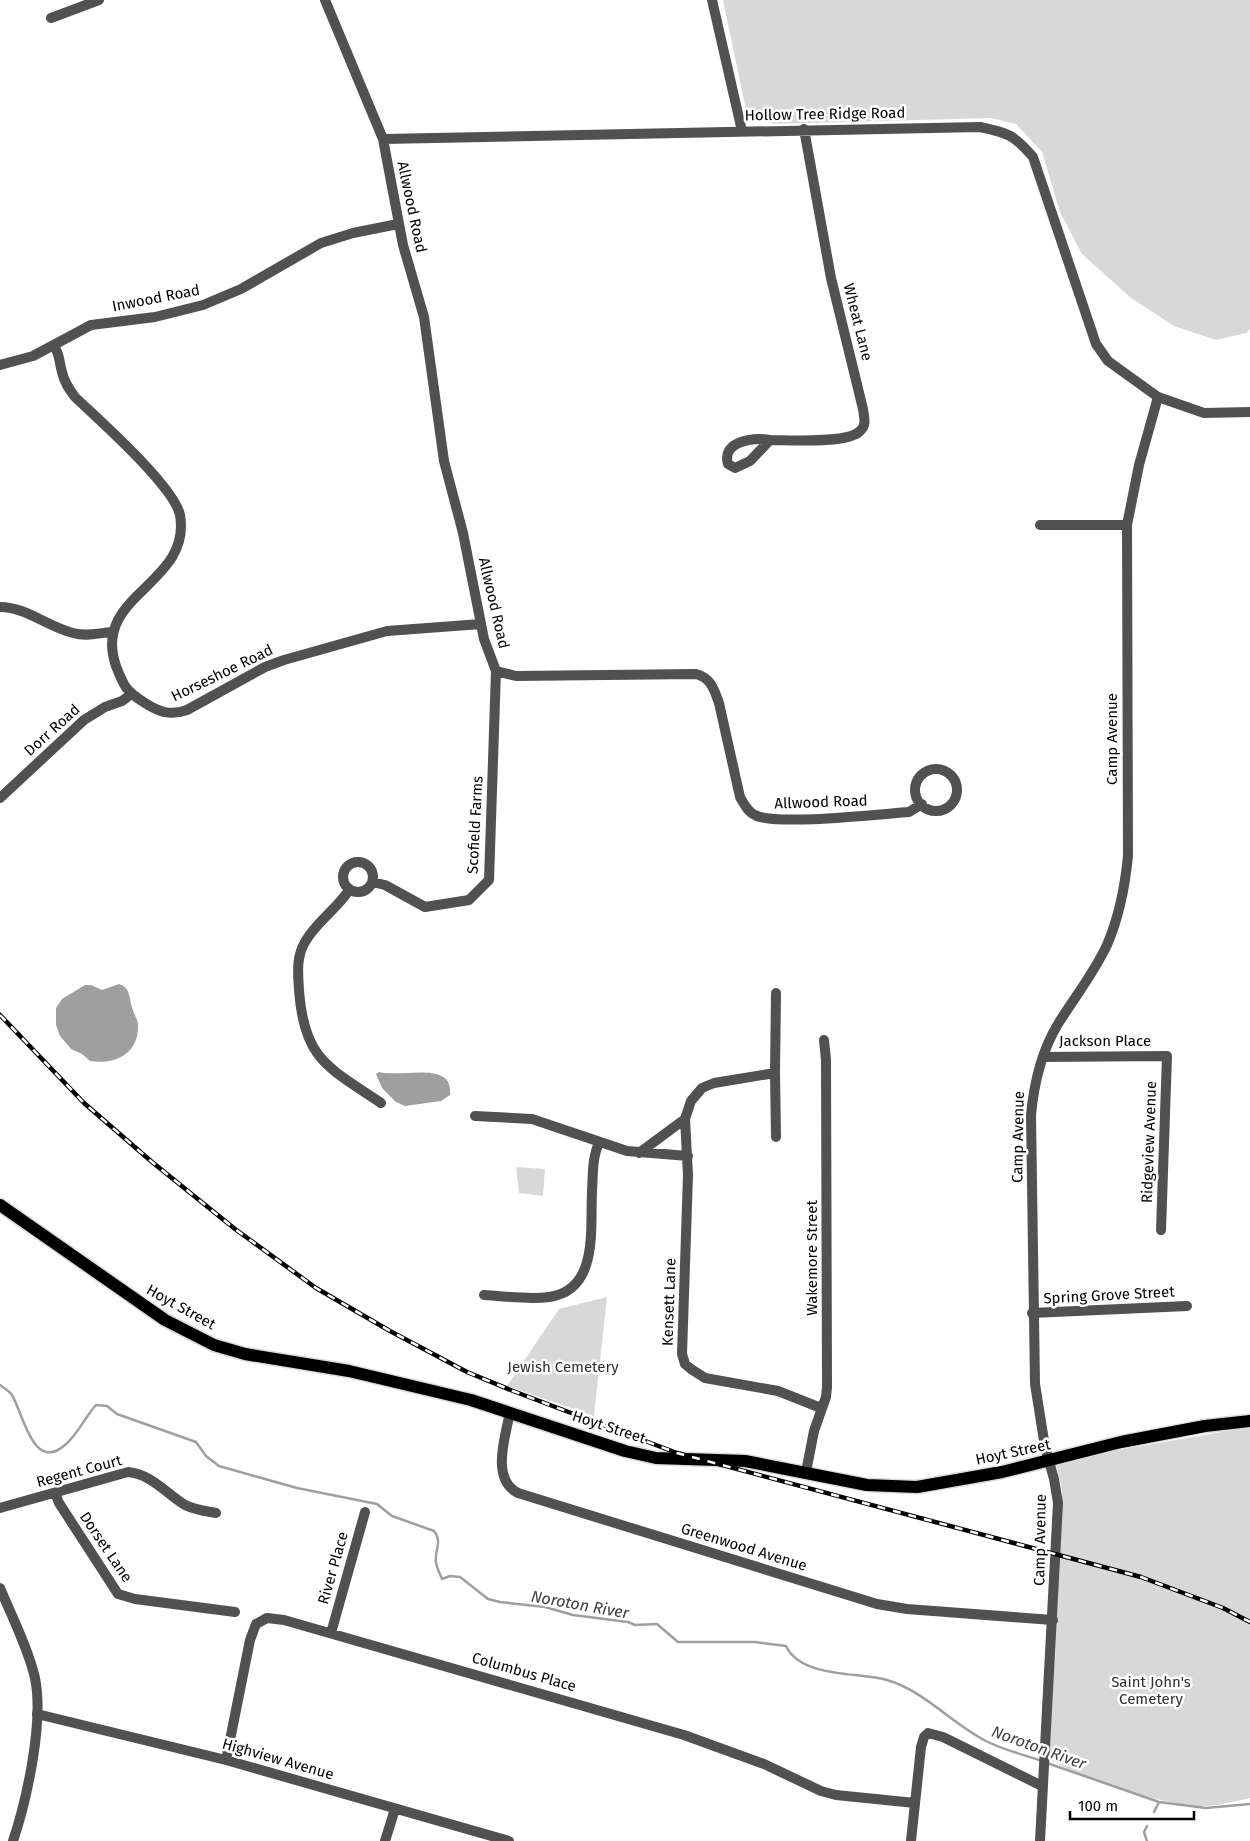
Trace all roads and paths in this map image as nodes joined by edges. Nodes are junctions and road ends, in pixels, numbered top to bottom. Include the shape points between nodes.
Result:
1 (99, 0) edge
2 (325, 0) edge
3 (712, 0) edge
4 (50, 18) dead end
5 (804, 129) junction
6 (742, 131) junction
7 (383, 139) junction
8 (398, 224) junction
9 (54, 346) junction
10 (0, 365) edge
11 (1158, 397) junction
12 (1250, 412) edge
13 (770, 440) dead end
14 (1127, 524) junction
15 (1040, 525) dead end
16 (0, 607) edge
17 (481, 624) junction
18 (112, 632) junction
19 (496, 671) junction
20 (130, 695) junction
21 (0, 798) edge
22 (922, 804) junction
23 (372, 882) junction
24 (349, 890) junction
25 (776, 994) dead end
26 (824, 1040) dead end
27 (1167, 1056) joint
28 (1043, 1057) junction
29 (775, 1073) junction
30 (381, 1103) dead end
31 (475, 1116) dead end
32 (685, 1119) junction
33 (776, 1137) dead end
34 (599, 1143) junction
35 (639, 1153) junction
36 (688, 1156) junction
37 (0, 1205) edge
38 (1161, 1230) dead end
39 (484, 1295) dead end
40 (1187, 1306) dead end
41 (1032, 1313) junction
42 (821, 1408) junction
43 (510, 1412) junction
44 (1250, 1421) edge
45 (1049, 1462) junction
46 (806, 1472) junction
47 (55, 1493) junction
48 (0, 1508) edge
49 (365, 1512) dead end
50 (216, 1513) dead end
51 (0, 1588) edge
52 (235, 1612) dead end
53 (1053, 1620) junction
54 (331, 1633) junction
55 (37, 1714) junction
56 (226, 1760) junction
57 (1042, 1786) junction
58 (915, 1803) junction
59 (395, 1809) junction
60 (14, 1841) edge
61 (385, 1841) edge
62 (509, 1841) edge
63 (911, 1841) edge
64 (1040, 1841) edge

1 - 4 street
2 - 7 street
3 - 6 street
5 - 6 street, Hollow Tree Ridge Road
5 - 11 street, Hollow Tree Ridge Road via 980,127 1017,138 1032,157 1096,344 1108,361
5 - 13 street, Wheat Lane via 824,243 864,425 860,433 847,437
6 - 7 street, Hollow Tree Ridge Road
7 - 8 street, Allwood Road
8 - 9 street, Inwood Road via 321,243 242,289 203,305 155,317 91,325
8 - 17 street, Allwood Road via 424,317 444,461 463,533
9 - 10 street, Inwood Road via 25,359
9 - 18 street via 59,353 66,386 158,479 180,515 179,546 174,556 131,603
11 - 12 street, Hollow Tree Ridge Road via 1204,413
11 - 14 street, Camp Avenue
14 - 15 street
14 - 28 street, Camp Avenue via 1128,856 1125,887 1106,946 1057,1026
16 - 18 street via 19,610 84,636
17 - 19 street, Allwood Road
17 - 20 street, Horseshoe Road via 387,631 284,660 174,714 156,710
18 - 20 street via 115,661
19 - 22 street, Allwood Road via 516,676 703,676 714,690 718,703 740,798 747,809 760,817 789,819 900,813
19 - 23 street, Scofield Farms via 489,880 469,900 425,907 385,885
20 - 21 street, Dorr Road via 84,720
22 - 22 street via 941,810 953,802 957,790 954,778 944,770 932,769 921,776 916,794
23 - 24 street via 363,892
23 - 24 street via 369,867 354,863 343,874
24 - 30 street via 312,932 301,950 298,976 300,1010 304,1031 320,1060
25 - 29 street
26 - 42 street, Wakemore Street via 828,1376 826,1398
27 - 28 street, Jackson Place
27 - 38 street, Ridgeview Avenue
28 - 41 street, Camp Avenue via 1034,1084 1031,1115
29 - 32 street, Kensett Lane via 702,1088 690,1101
29 - 33 street
31 - 34 street via 532,1119
32 - 35 street
32 - 36 street, Kensett Lane
34 - 35 street
34 - 39 street via 593,1158 589,1258 576,1285 550,1297
35 - 36 street
36 - 42 street, Kensett Lane via 682,1345 685,1364 705,1378 778,1391
37 - 43 main road, Hoyt Street via 165,1320 210,1343 245,1354 394,1381
40 - 41 street, Spring Grove Street
41 - 45 street, Camp Avenue via 1036,1384
42 - 46 street, Wakemore Street
43 - 46 main road, Hoyt Street via 647,1457 682,1461 739,1460
43 - 53 street, Greenwood Avenue via 502,1472 507,1485 518,1493 877,1604
44 - 45 main road, Hoyt Street via 1121,1442
45 - 46 main road, Hoyt Street via 917,1487 867,1485
45 - 53 street, Camp Avenue via 1058,1503
47 - 48 street, Regent Court
47 - 50 street, Regent Court via 116,1474 135,1473 186,1505
47 - 52 street, Dorset Lane via 118,1594
49 - 54 street, River Place
51 - 55 street via 34,1673
53 - 57 street, Camp Avenue
54 - 56 street, Columbus Place via 284,1620 267,1618 256,1624
54 - 58 street, Columbus Place via 684,1735 764,1764 820,1791
55 - 56 street, Highview Avenue
55 - 60 street via 24,1802
56 - 59 street, Highview Avenue
57 - 58 street via 943,1737 928,1733 922,1747
57 - 64 street, Camp Avenue
58 - 63 street
59 - 61 street
59 - 62 street, Highview Avenue

